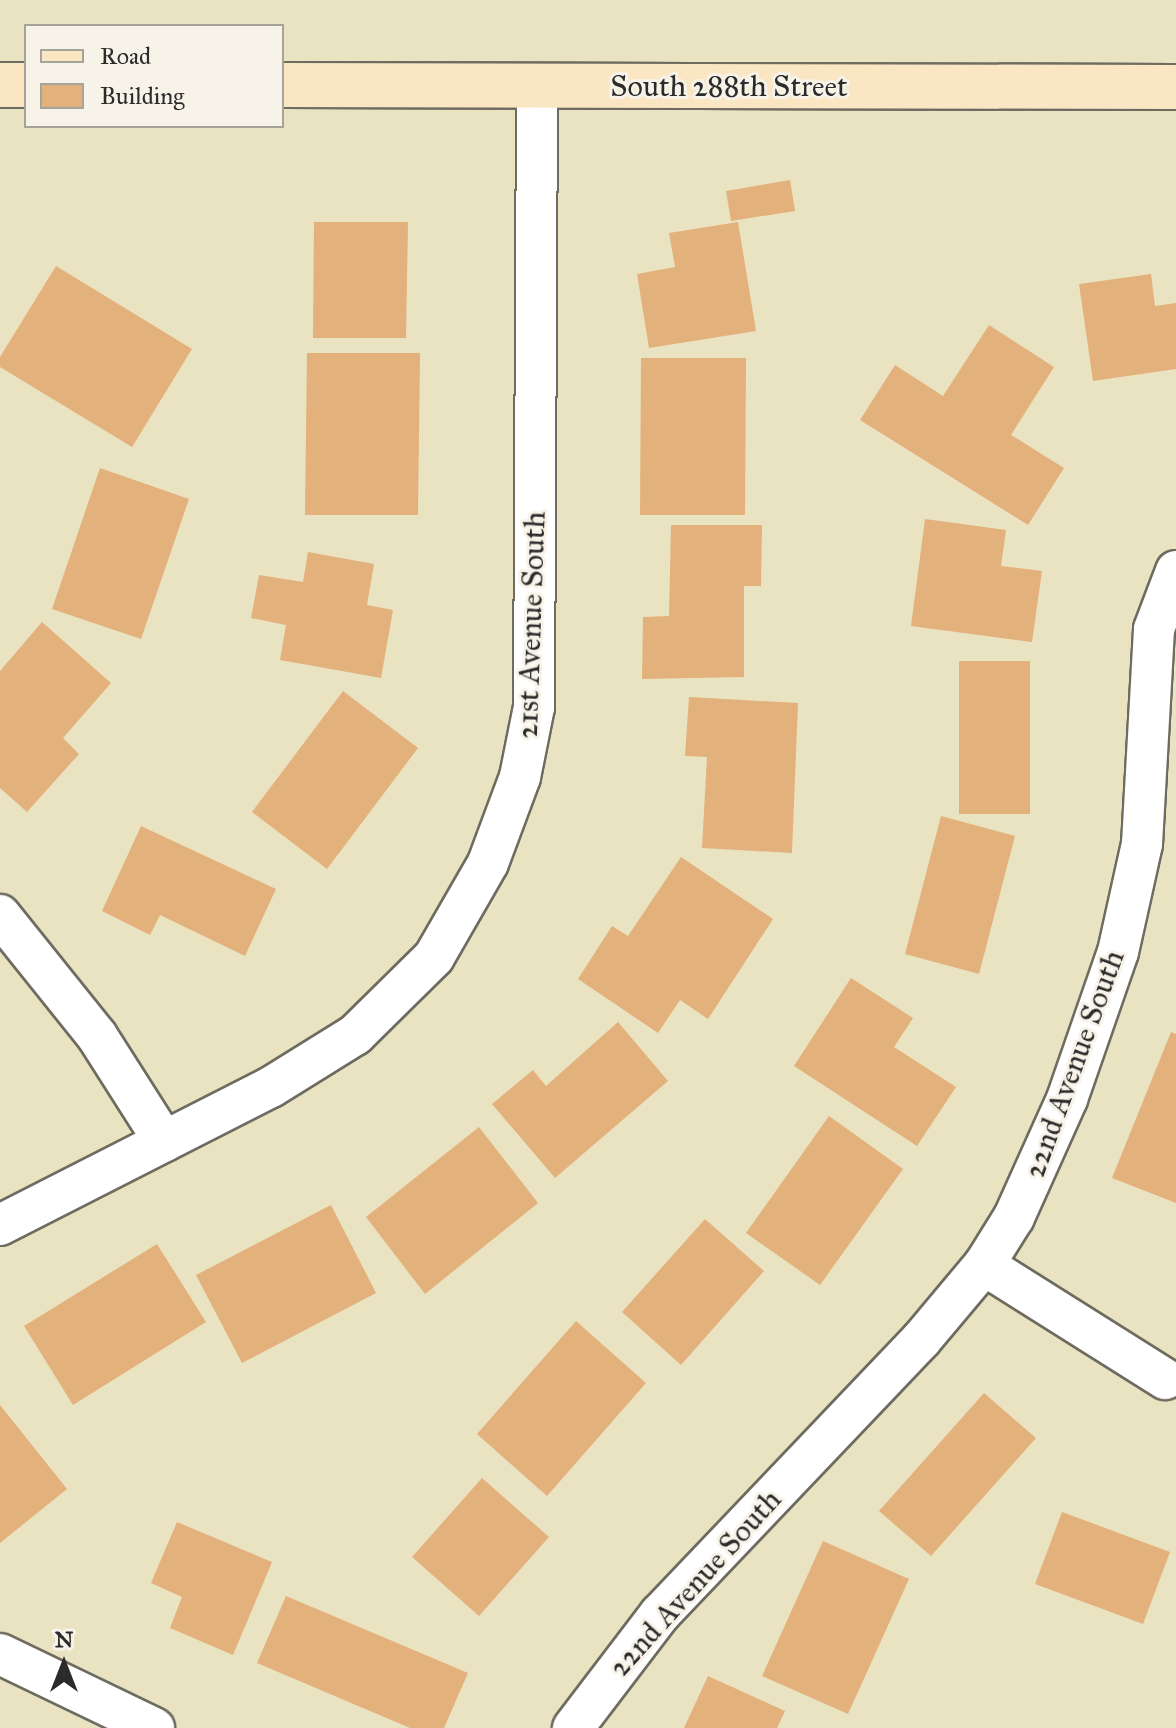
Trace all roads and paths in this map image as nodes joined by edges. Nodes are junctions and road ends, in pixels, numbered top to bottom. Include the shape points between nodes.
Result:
1 (0, 85) edge
2 (24, 85) edge
3 (284, 85) edge
4 (537, 85) junction
5 (1176, 87) edge
6 (1176, 571) edge
7 (0, 915) edge
8 (164, 1141) junction
9 (0, 1225) edge
10 (984, 1265) junction
11 (1165, 1379) dead end
12 (0, 1654) edge
13 (154, 1728) edge
14 (573, 1728) edge

1 - 2 main road
3 - 4 main road, South 288th Street
4 - 5 main road, South 288th Street
4 - 8 street, 21st Avenue South via 536,657 530,732 511,807 454,927 390,1005 301,1072
6 - 10 street, 22nd Avenue South via 1152,641 1142,844 1118,952 1095,1028 1034,1176
7 - 8 street via 97,1036
8 - 9 street, 21st Avenue South
10 - 11 street
10 - 14 street, 22nd Avenue South via 872,1395 660,1614
12 - 13 street

